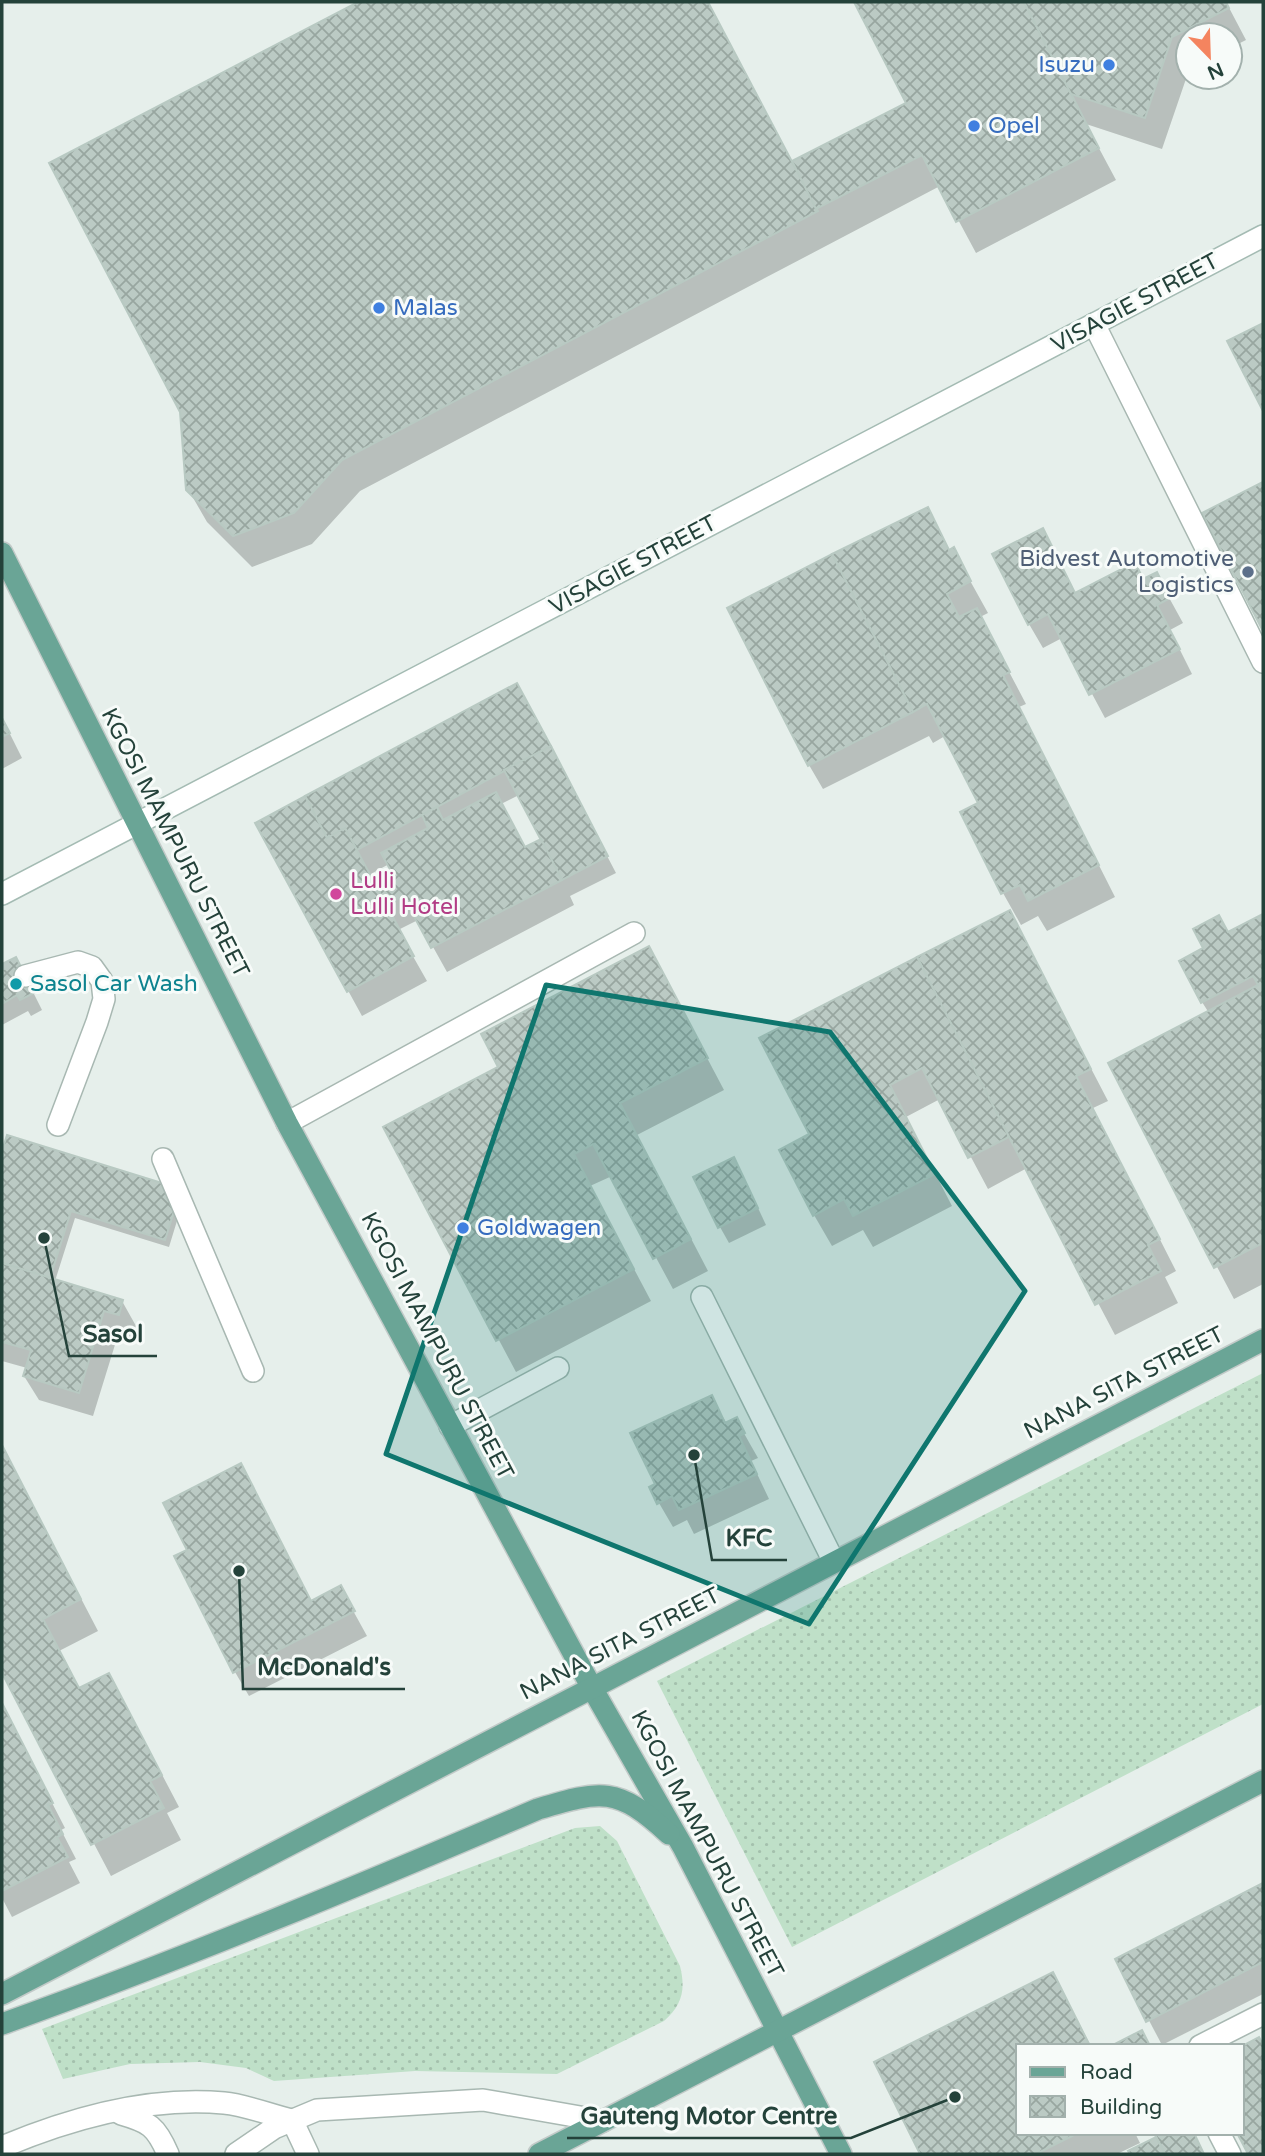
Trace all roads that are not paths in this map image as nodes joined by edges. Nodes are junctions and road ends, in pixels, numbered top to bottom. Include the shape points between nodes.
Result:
1 (1263, 236) edge
2 (1094, 324) junction
3 (2, 553) edge
4 (1263, 662) edge
5 (136, 824) junction
6 (2, 894) edge
7 (634, 933) dead end
8 (25, 976) dead end
9 (287, 1123) junction
10 (58, 1125) dead end
11 (163, 1159) dead end
12 (702, 1297) dead end
13 (1263, 1340) edge
14 (558, 1368) dead end
15 (253, 1371) dead end
16 (450, 1426) junction
17 (834, 1563) junction
18 (592, 1688) junction
19 (1263, 1781) edge
20 (683, 1847) junction
21 (2, 1994) edge
22 (1263, 2014) edge
23 (2, 2024) edge
24 (778, 2031) junction
25 (1204, 2044) edge
26 (108, 2110) junction
27 (292, 2120) junction
28 (603, 2121) junction
29 (1220, 2135) edge
30 (2, 2147) edge
31 (168, 2154) edge
32 (236, 2154) edge
33 (307, 2154) edge
34 (539, 2154) edge
35 (841, 2154) edge
36 (1230, 2154) edge

1 - 2 street, VISAGIE STREET
2 - 4 street
2 - 5 street, VISAGIE STREET
3 - 5 main road, KGOSI MAMPURU STREET
5 - 6 street, VISAGIE STREET
5 - 9 main road, KGOSI MAMPURU STREET
7 - 9 street
8 - 10 street via 78,962 92,967 102,981 104,999 97,1022
9 - 16 main road, KGOSI MAMPURU STREET
11 - 15 street
12 - 17 street
13 - 17 main road, NANA SITA STREET
14 - 16 street
16 - 18 main road, KGOSI MAMPURU STREET
17 - 18 main road, NANA SITA STREET
18 - 20 main road, KGOSI MAMPURU STREET
18 - 21 main road, NANA SITA STREET
19 - 24 main road
20 - 23 main road via 630,1804 608,1795 588,1795 538,1809 136,1976
20 - 24 main road, KGOSI MAMPURU STREET
22 - 25 street
24 - 28 main road
24 - 35 main road, KGOSI MAMPURU STREET
26 - 27 street via 225,2103
26 - 30 street
26 - 31 street via 146,2121
27 - 28 street via 317,2110 483,2100
27 - 32 street
27 - 33 street
28 - 34 main road
29 - 36 street

